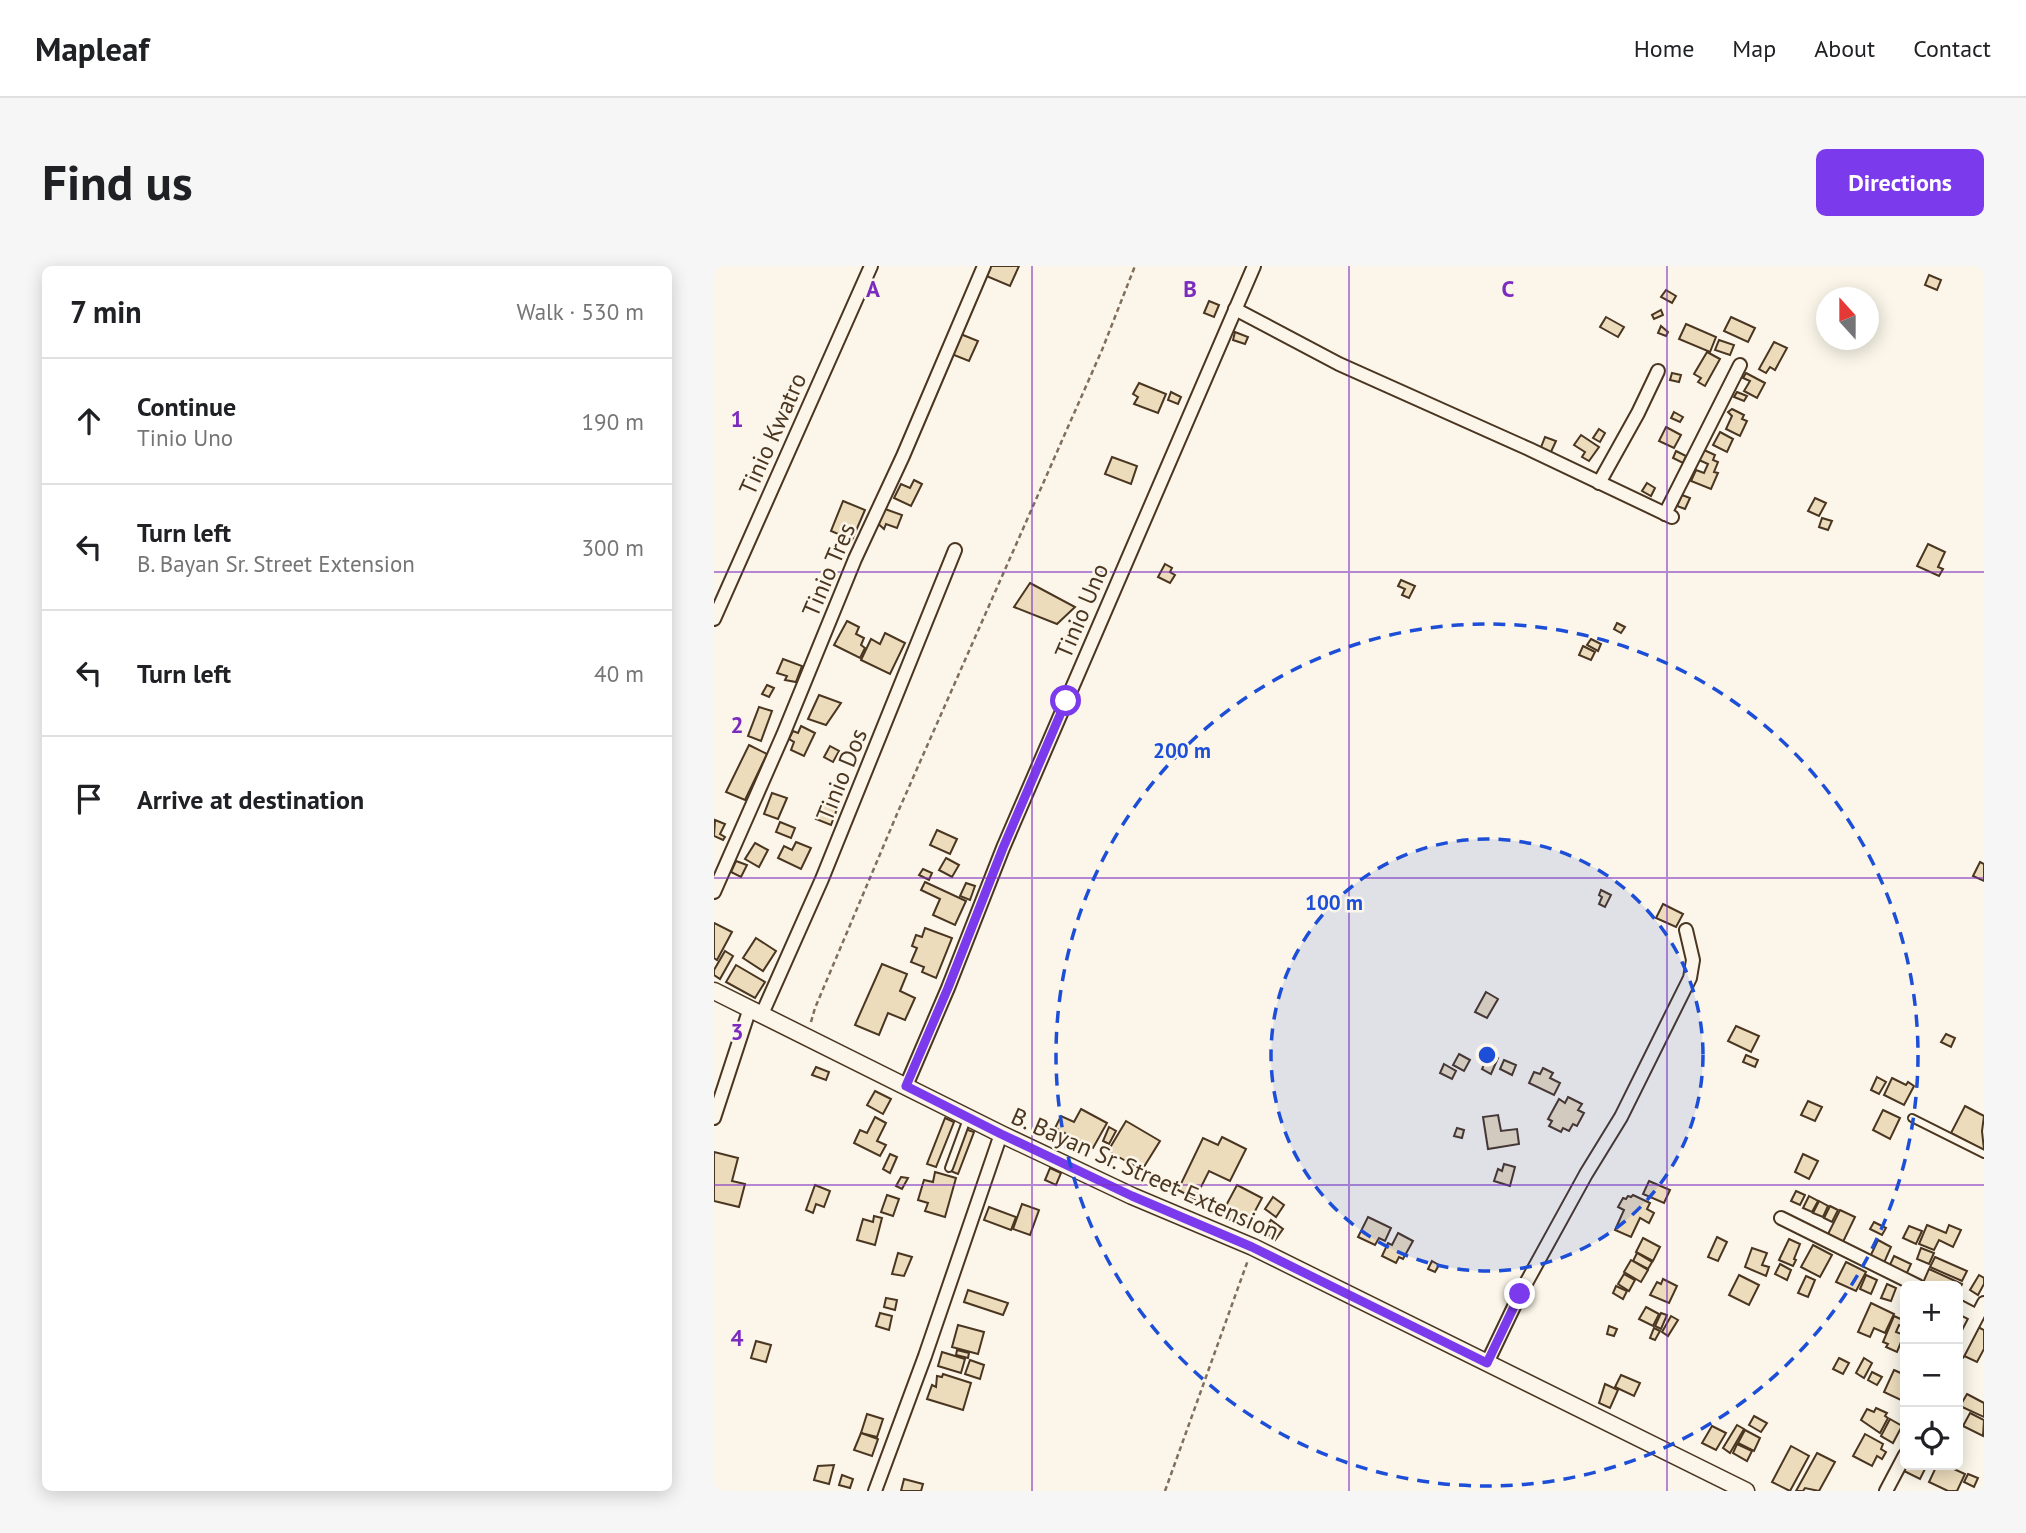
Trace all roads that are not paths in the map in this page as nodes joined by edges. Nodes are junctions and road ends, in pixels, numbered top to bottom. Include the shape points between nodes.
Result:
1 (871, 266) edge
2 (984, 266) edge
3 (1254, 266) edge
4 (1235, 309) junction
5 (1740, 365) dead end
6 (1658, 371) dead end
7 (1599, 483) junction
8 (956, 550) dead end
9 (714, 620) edge
10 (714, 892) edge
11 (1686, 930) dead end
12 (714, 991) edge
13 (756, 1011) junction
14 (906, 1086) junction
15 (968, 1117) junction
16 (714, 1118) edge
17 (1912, 1118) dead end
18 (1001, 1134) junction
19 (1984, 1154) edge
20 (949, 1168) dead end
21 (1781, 1218) dead end
22 (1908, 1281) edge
23 (1984, 1303) edge
24 (1963, 1309) edge
25 (1977, 1316) junction
26 (1963, 1344) edge
27 (1487, 1363) junction
28 (1900, 1464) edge
29 (874, 1491) edge
30 (1746, 1491) edge
31 (1886, 1491) edge

1 - 9 street, Tinio Kwatro
2 - 10 street, Tinio Tres
3 - 4 street, Tinio Uno
4 - 7 street via 1339,364
4 - 14 street, Tinio Uno
5 - 7 street via 1668,515
6 - 7 street
8 - 13 street, Tinio Dos via 822,879
11 - 27 street via 1693,960 1690,978 1621,1117 1520,1294
12 - 13 street, B. Bayan Sr. Street Extension
13 - 14 street, B. Bayan Sr. Street Extension
13 - 16 street, Tinio Dos
14 - 15 street, B. Bayan Sr. Street Extension
15 - 18 street, B. Bayan Sr. Street Extension
15 - 20 lane
17 - 19 lane
18 - 27 street, B. Bayan Sr. Street Extension via 1252,1247
18 - 29 street
21 - 22 street
23 - 25 street
24 - 25 street
25 - 26 street
27 - 30 street, B. Bayan Sr. Street Extension
28 - 31 street

